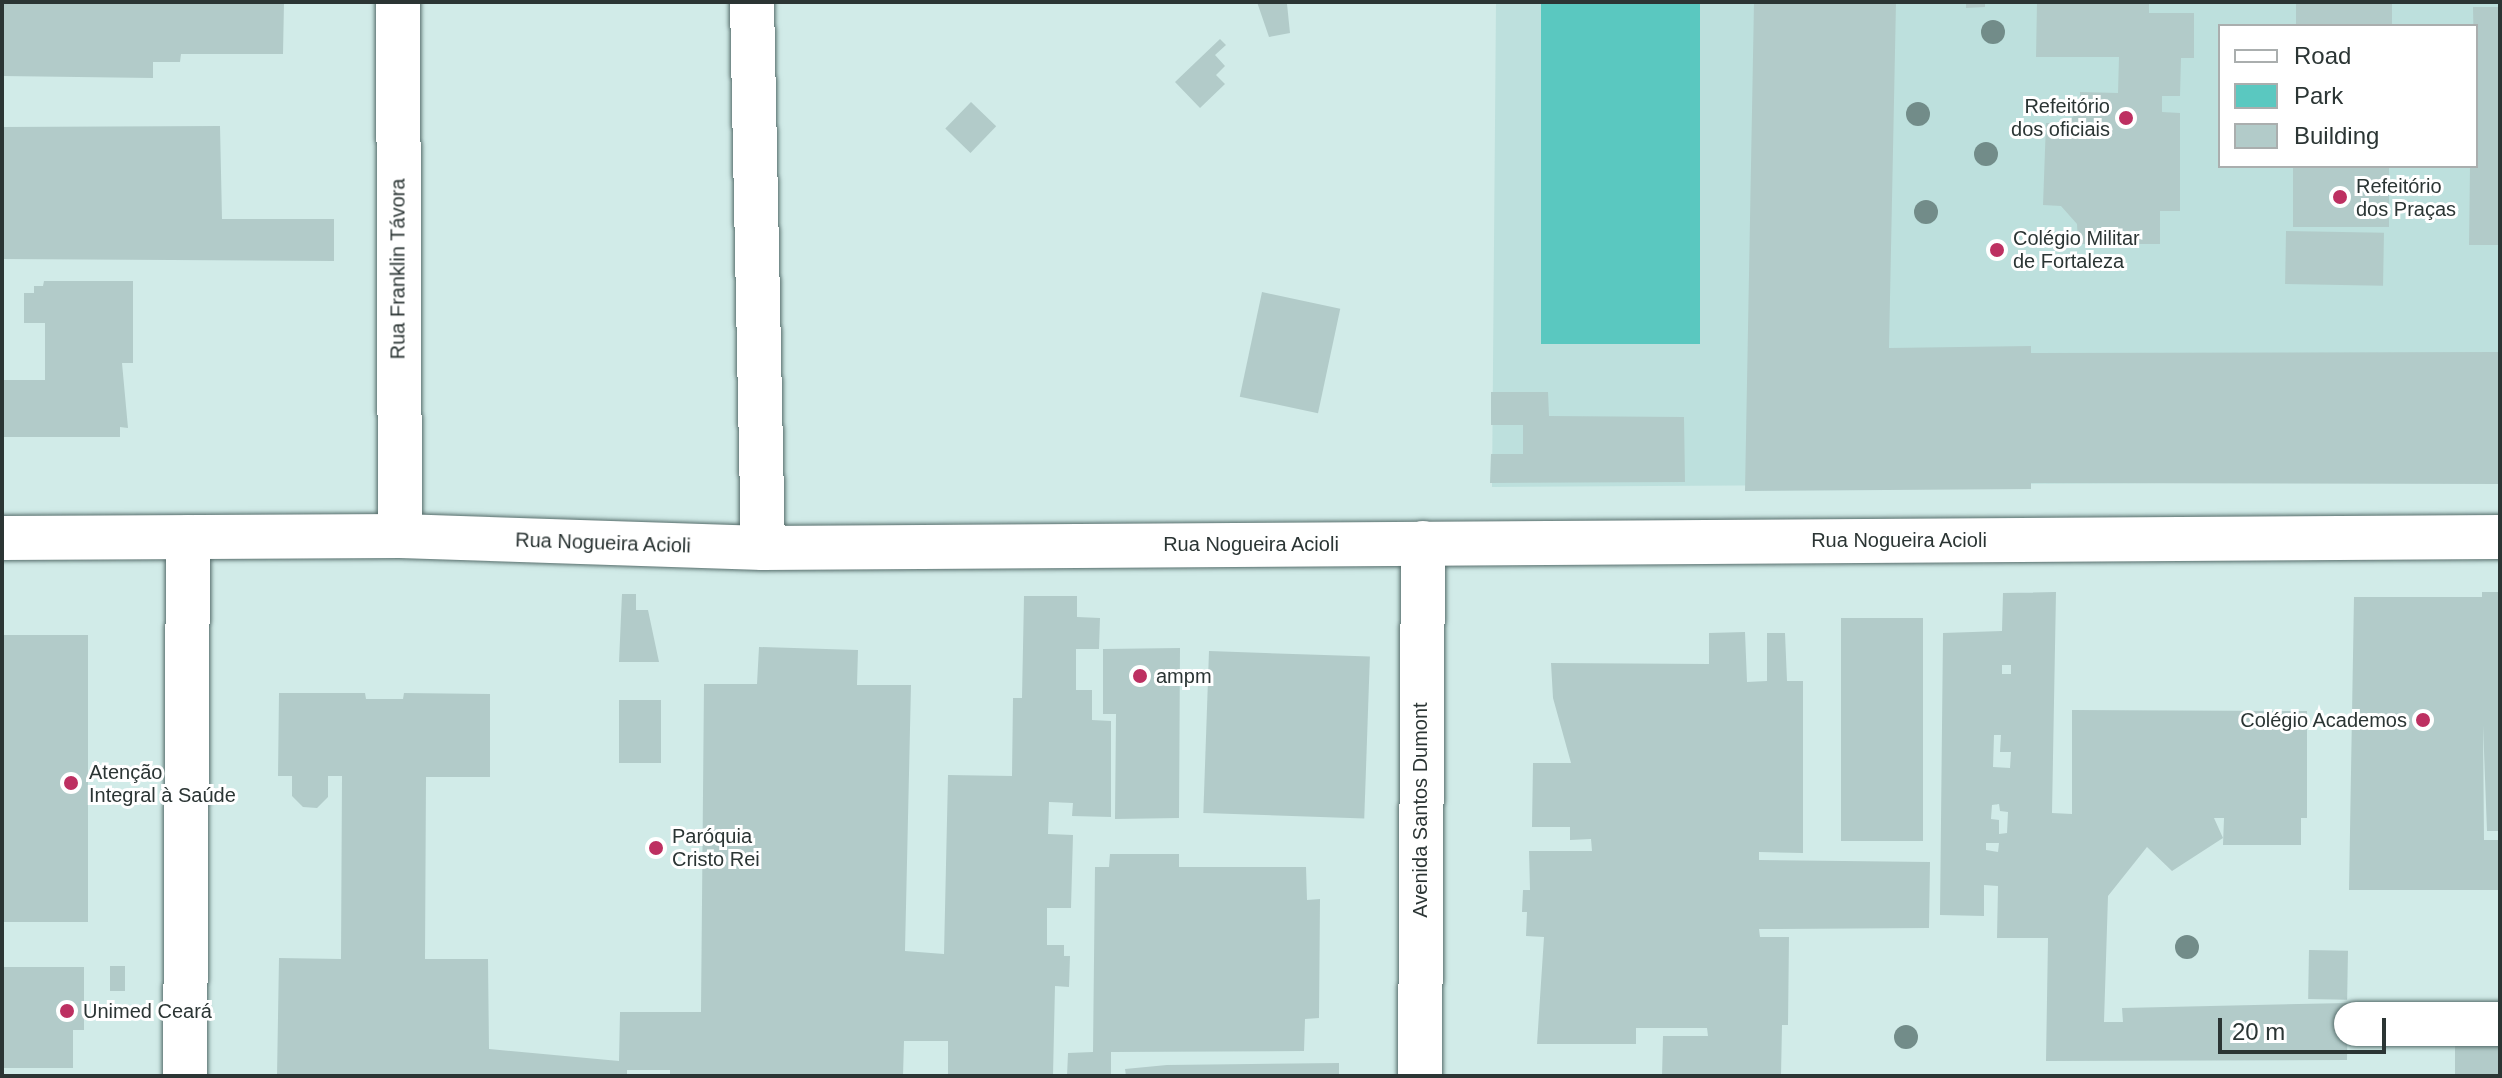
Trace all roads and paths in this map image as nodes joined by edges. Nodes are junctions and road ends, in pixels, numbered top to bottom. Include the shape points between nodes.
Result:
1 (398, 2) edge
2 (752, 2) edge
3 (400, 536) junction
4 (188, 537) junction
5 (2500, 537) edge
6 (2, 538) edge
7 (1423, 543) junction
8 (763, 548) junction
9 (2356, 1024) dead end
10 (2500, 1024) edge
11 (185, 1076) edge
12 (1420, 1076) edge

1 - 3 street, Rua Franklin Távora
2 - 8 street
3 - 4 street, Rua Nogueira Acioli
3 - 8 street, Rua Nogueira Acioli
4 - 6 street, Rua Nogueira Acioli
4 - 11 street
5 - 7 street, Rua Nogueira Acioli
7 - 8 street, Rua Nogueira Acioli
7 - 12 street, Avenida Santos Dumont
9 - 10 street

